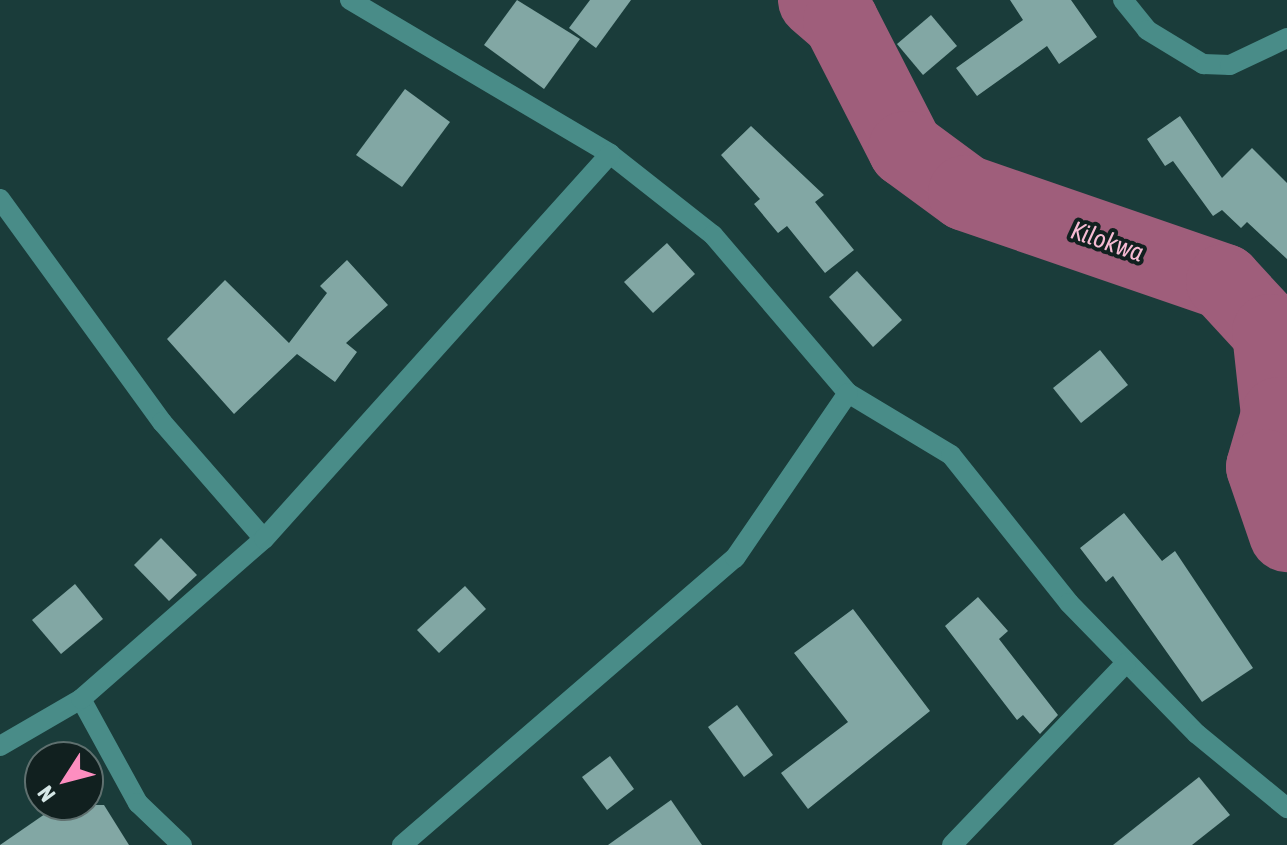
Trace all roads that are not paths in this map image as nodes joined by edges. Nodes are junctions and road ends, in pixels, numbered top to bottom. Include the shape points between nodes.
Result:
1 (350, 0) edge
2 (1123, 0) edge
3 (1287, 38) edge
4 (610, 154) junction
5 (0, 199) edge
6 (848, 393) junction
7 (264, 539) junction
8 (1126, 663) junction
9 (81, 699) junction
10 (1, 744) edge
11 (1287, 808) edge
12 (182, 845) edge
13 (402, 845) edge
14 (952, 845) edge

1 - 4 street
2 - 3 street via 1147,30 1203,64 1230,65
4 - 6 street via 713,235
4 - 7 street
5 - 7 street via 162,422
6 - 8 street via 951,455
6 - 13 street via 735,558
7 - 9 street
8 - 11 street via 1197,734
8 - 14 street
9 - 10 street
9 - 12 street via 138,803

